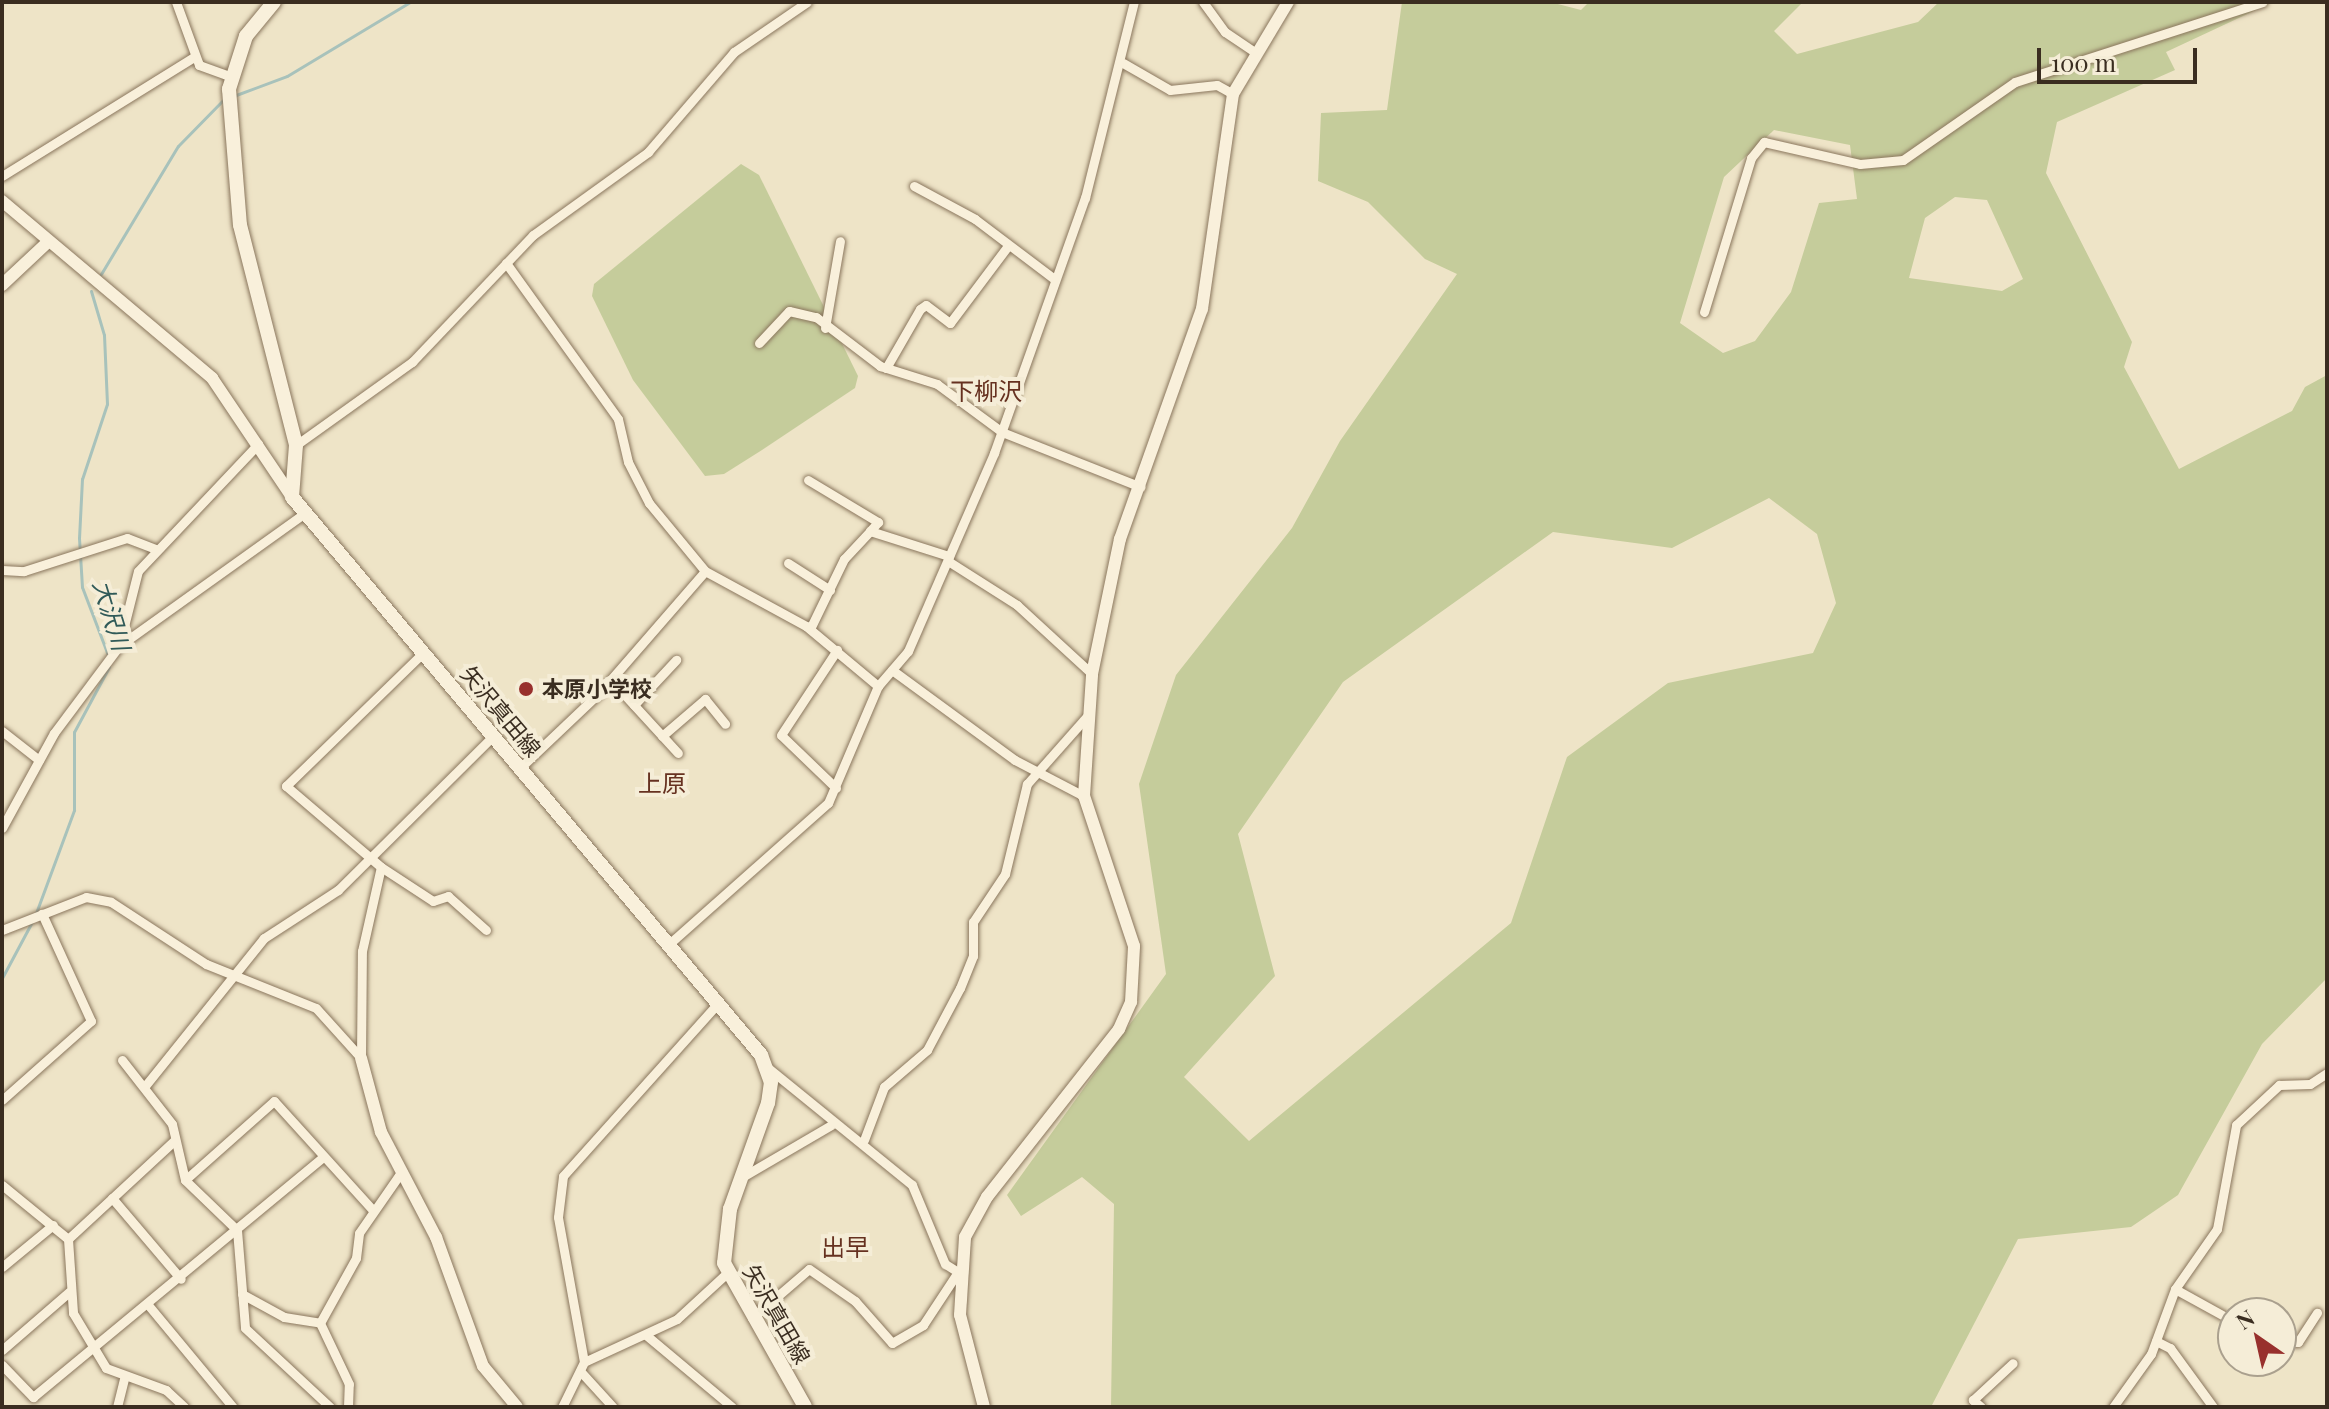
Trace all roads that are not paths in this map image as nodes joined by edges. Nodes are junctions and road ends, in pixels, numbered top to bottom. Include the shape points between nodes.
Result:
1 (176, 2) edge
2 (274, 2) edge
3 (807, 2) edge
4 (1134, 2) edge
5 (1203, 2) edge
6 (1288, 2) edge
7 (2262, 2) edge
8 (1255, 52) junction
9 (194, 57) junction
10 (1123, 63) junction
11 (230, 76) junction
12 (1233, 94) junction
13 (2, 176) edge
14 (914, 186) dead end
15 (2, 201) edge
16 (840, 241) dead end
17 (48, 242) junction
18 (1007, 247) junction
19 (506, 263) junction
20 (1053, 278) junction
21 (2, 285) edge
22 (1704, 312) dead end
23 (825, 328) junction
24 (759, 343) dead end
25 (886, 368) junction
26 (1002, 432) junction
27 (258, 444) junction
28 (296, 445) junction
29 (808, 480) dead end
30 (1141, 487) junction
31 (292, 497) junction
32 (305, 513) junction
33 (870, 531) junction
34 (156, 549) junction
35 (949, 559) junction
36 (788, 563) dead end
37 (2, 570) edge
38 (705, 571) junction
39 (830, 590) junction
40 (810, 629) junction
41 (119, 646) junction
42 (837, 650) junction
43 (424, 652) junction
44 (676, 660) dead end
45 (892, 670) junction
46 (1092, 674) junction
47 (611, 680) junction
48 (878, 686) junction
49 (634, 705) junction
50 (1089, 714) junction
51 (725, 724) dead end
52 (2, 731) edge
53 (662, 736) junction
54 (492, 737) junction
55 (678, 753) dead end
56 (39, 760) junction
57 (521, 767) junction
58 (1036, 768) junction
59 (836, 788) junction
60 (1084, 796) junction
61 (2, 828) edge
62 (372, 858) junction
63 (381, 867) junction
64 (42, 914) junction
65 (2, 930) edge
66 (486, 930) dead end
67 (668, 945) junction
68 (232, 976) junction
69 (719, 1002) junction
70 (361, 1058) junction
71 (122, 1060) dead end
72 (768, 1068) junction
73 (2327, 1073) edge
74 (145, 1086) junction
75 (2, 1100) edge
76 (831, 1125) junction
77 (864, 1140) junction
78 (174, 1141) junction
79 (323, 1157) junction
80 (402, 1171) junction
81 (742, 1177) junction
82 (185, 1180) junction
83 (2, 1185) edge
84 (112, 1198) junction
85 (373, 1210) junction
86 (53, 1225) junction
87 (237, 1230) junction
88 (68, 1239) junction
89 (2, 1267) edge
90 (958, 1272) junction
91 (726, 1274) junction
92 (181, 1279) junction
93 (2175, 1289) junction
94 (69, 1292) junction
95 (242, 1294) junction
96 (149, 1306) junction
97 (2217, 1312) edge
98 (2317, 1313) dead end
99 (752, 1318) junction
100 (320, 1323) junction
101 (646, 1335) junction
102 (2156, 1341) junction
103 (2297, 1342) edge
104 (2, 1350) edge
105 (94, 1351) junction
106 (2013, 1363) dead end
107 (2, 1365) edge
108 (582, 1367) junction
109 (125, 1376) junction
110 (117, 1407) edge
111 (184, 1407) edge
112 (233, 1407) edge
113 (330, 1407) edge
114 (348, 1407) edge
115 (517, 1407) edge
116 (562, 1407) edge
117 (613, 1407) edge
118 (732, 1407) edge
119 (805, 1407) edge
120 (984, 1407) edge
121 (1981, 1407) edge
122 (2113, 1407) edge
123 (2213, 1407) edge

1 - 9 street
2 - 11 main road via 246,36
3 - 19 street via 734,52 648,152
4 - 10 street
5 - 8 street via 1225,32
6 - 8 street
7 - 22 street via 2015,82 1903,160 1860,164 1764,142 1751,158
8 - 12 street
9 - 11 street
9 - 13 street
10 - 12 street via 1170,90 1217,85
10 - 20 street via 1100,154
11 - 28 main road via 240,225
12 - 30 street via 1202,309
14 - 18 street via 975,219
15 - 17 street
16 - 23 street
17 - 21 street
17 - 27 street via 212,378
18 - 20 street
18 - 25 street via 950,323 926,305 920,309
19 - 28 street via 412,362
19 - 38 street via 618,419 628,462 649,503
20 - 26 street
23 - 24 street via 816,317 789,311
23 - 25 street
25 - 26 street via 937,384
26 - 30 street
26 - 35 street
27 - 31 street
27 - 34 street
28 - 31 main road
29 - 33 street via 878,522
30 - 46 street via 1111,573
31 - 32 main road, 矢沢真田線
32 - 41 street
32 - 43 main road, 矢沢真田線
33 - 35 street
33 - 39 street via 844,559
34 - 37 street via 127,538 24,571
34 - 41 street via 138,571
35 - 45 street via 908,651
35 - 46 street via 1017,605
36 - 39 street
38 - 40 street
38 - 47 street
39 - 40 street
40 - 42 street
41 - 56 street
42 - 48 street
42 - 59 street via 781,735
43 - 54 main road, 矢沢真田線
43 - 62 street via 286,786
44 - 49 street
45 - 48 street
45 - 58 street via 1015,760
46 - 50 street
47 - 49 street
47 - 57 street
48 - 59 street
49 - 53 street
50 - 58 street
50 - 60 street
51 - 53 street via 705,699
52 - 56 street
53 - 55 street
54 - 57 main road, 矢沢真田線
54 - 62 street
56 - 61 street
57 - 67 main road, 矢沢真田線
58 - 60 street
58 - 77 street via 1015,817 1005,874 975,915 973,956 960,988 927,1050 884,1087
59 - 67 street via 828,803
60 - 90 street via 1134,946 1131,1002 1096,1061 987,1197 965,1237
62 - 63 street
62 - 68 street via 314,910 271,932
63 - 66 street via 433,901 448,896
63 - 70 street via 362,951
64 - 65 street
64 - 68 street via 86,897 111,902
64 - 75 street via 91,1021
67 - 69 main road, 矢沢真田線
68 - 70 street via 316,1008
68 - 74 street
69 - 72 main road, 矢沢真田線
69 - 108 street via 563,1176 558,1217
70 - 80 street via 381,1132
71 - 74 street
72 - 76 street
72 - 81 main road, 矢沢真田線 via 768,1103
73 - 93 street via 2310,1084 2279,1085 2236,1125 2217,1229
74 - 78 street via 172,1124
76 - 77 street via 849,1140
76 - 81 street
77 - 90 street via 912,1185 945,1264
78 - 82 street
78 - 84 street
79 - 82 street via 274,1101
79 - 85 street
79 - 87 street
80 - 85 street
80 - 115 street via 440,1247 483,1366
81 - 91 main road, 矢沢真田線 via 725,1230
82 - 87 street
83 - 86 street
84 - 88 street
84 - 92 street
85 - 100 street
86 - 88 street
86 - 89 street
87 - 92 street
87 - 95 street
88 - 94 street
90 - 99 street via 923,1325 892,1343 855,1301 809,1269
90 - 120 street via 960,1315
91 - 99 main road, 矢沢真田線
91 - 101 street via 677,1319
92 - 96 street
93 - 97 street
93 - 102 street
94 - 104 street
94 - 105 street
95 - 100 street via 284,1317
95 - 113 street via 245,1328
96 - 105 street
96 - 112 street
98 - 103 street
99 - 119 main road, 矢沢真田線
100 - 114 street via 349,1384
101 - 108 street
101 - 118 street
102 - 122 street
102 - 123 street via 2170,1348
105 - 107 street via 33,1397
105 - 109 street via 106,1368
106 - 121 street via 1973,1400
108 - 116 street
108 - 117 street
109 - 110 street
109 - 111 street via 166,1390

